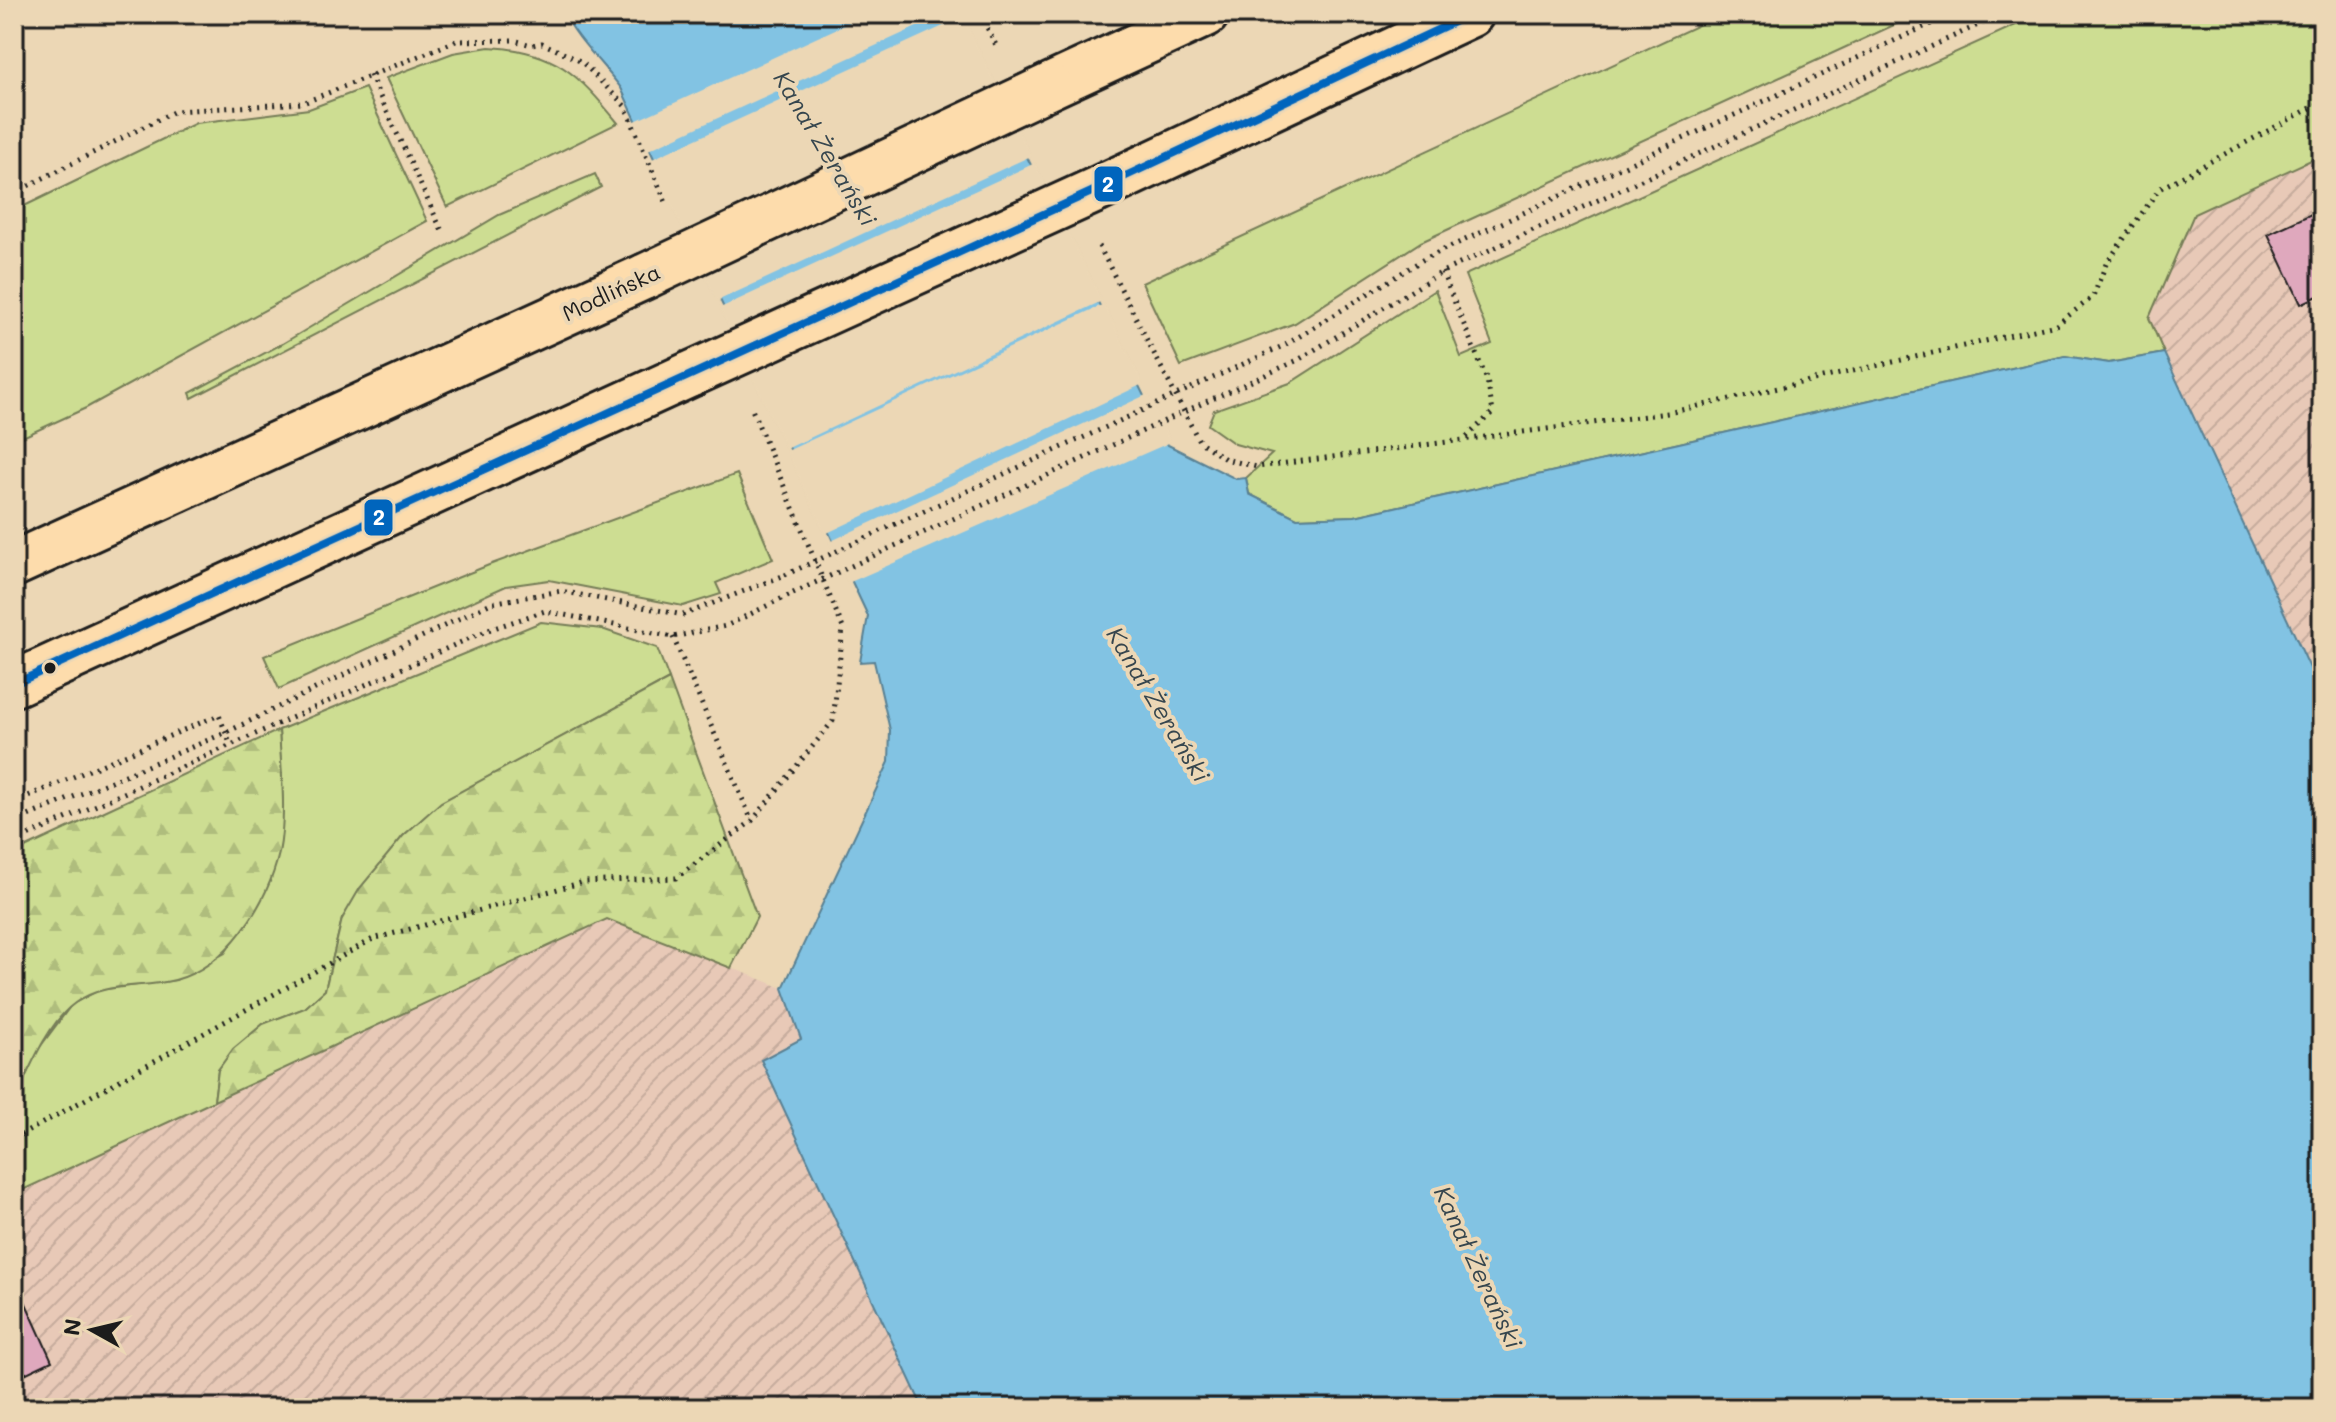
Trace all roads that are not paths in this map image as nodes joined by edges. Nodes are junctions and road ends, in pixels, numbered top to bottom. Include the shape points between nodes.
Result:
1 (1206, 14) edge
2 (1471, 14) edge
3 (14, 564) edge
4 (14, 684) edge

1 - 3 main road, Modlińska, bridge
2 - 4 main road, bridge

